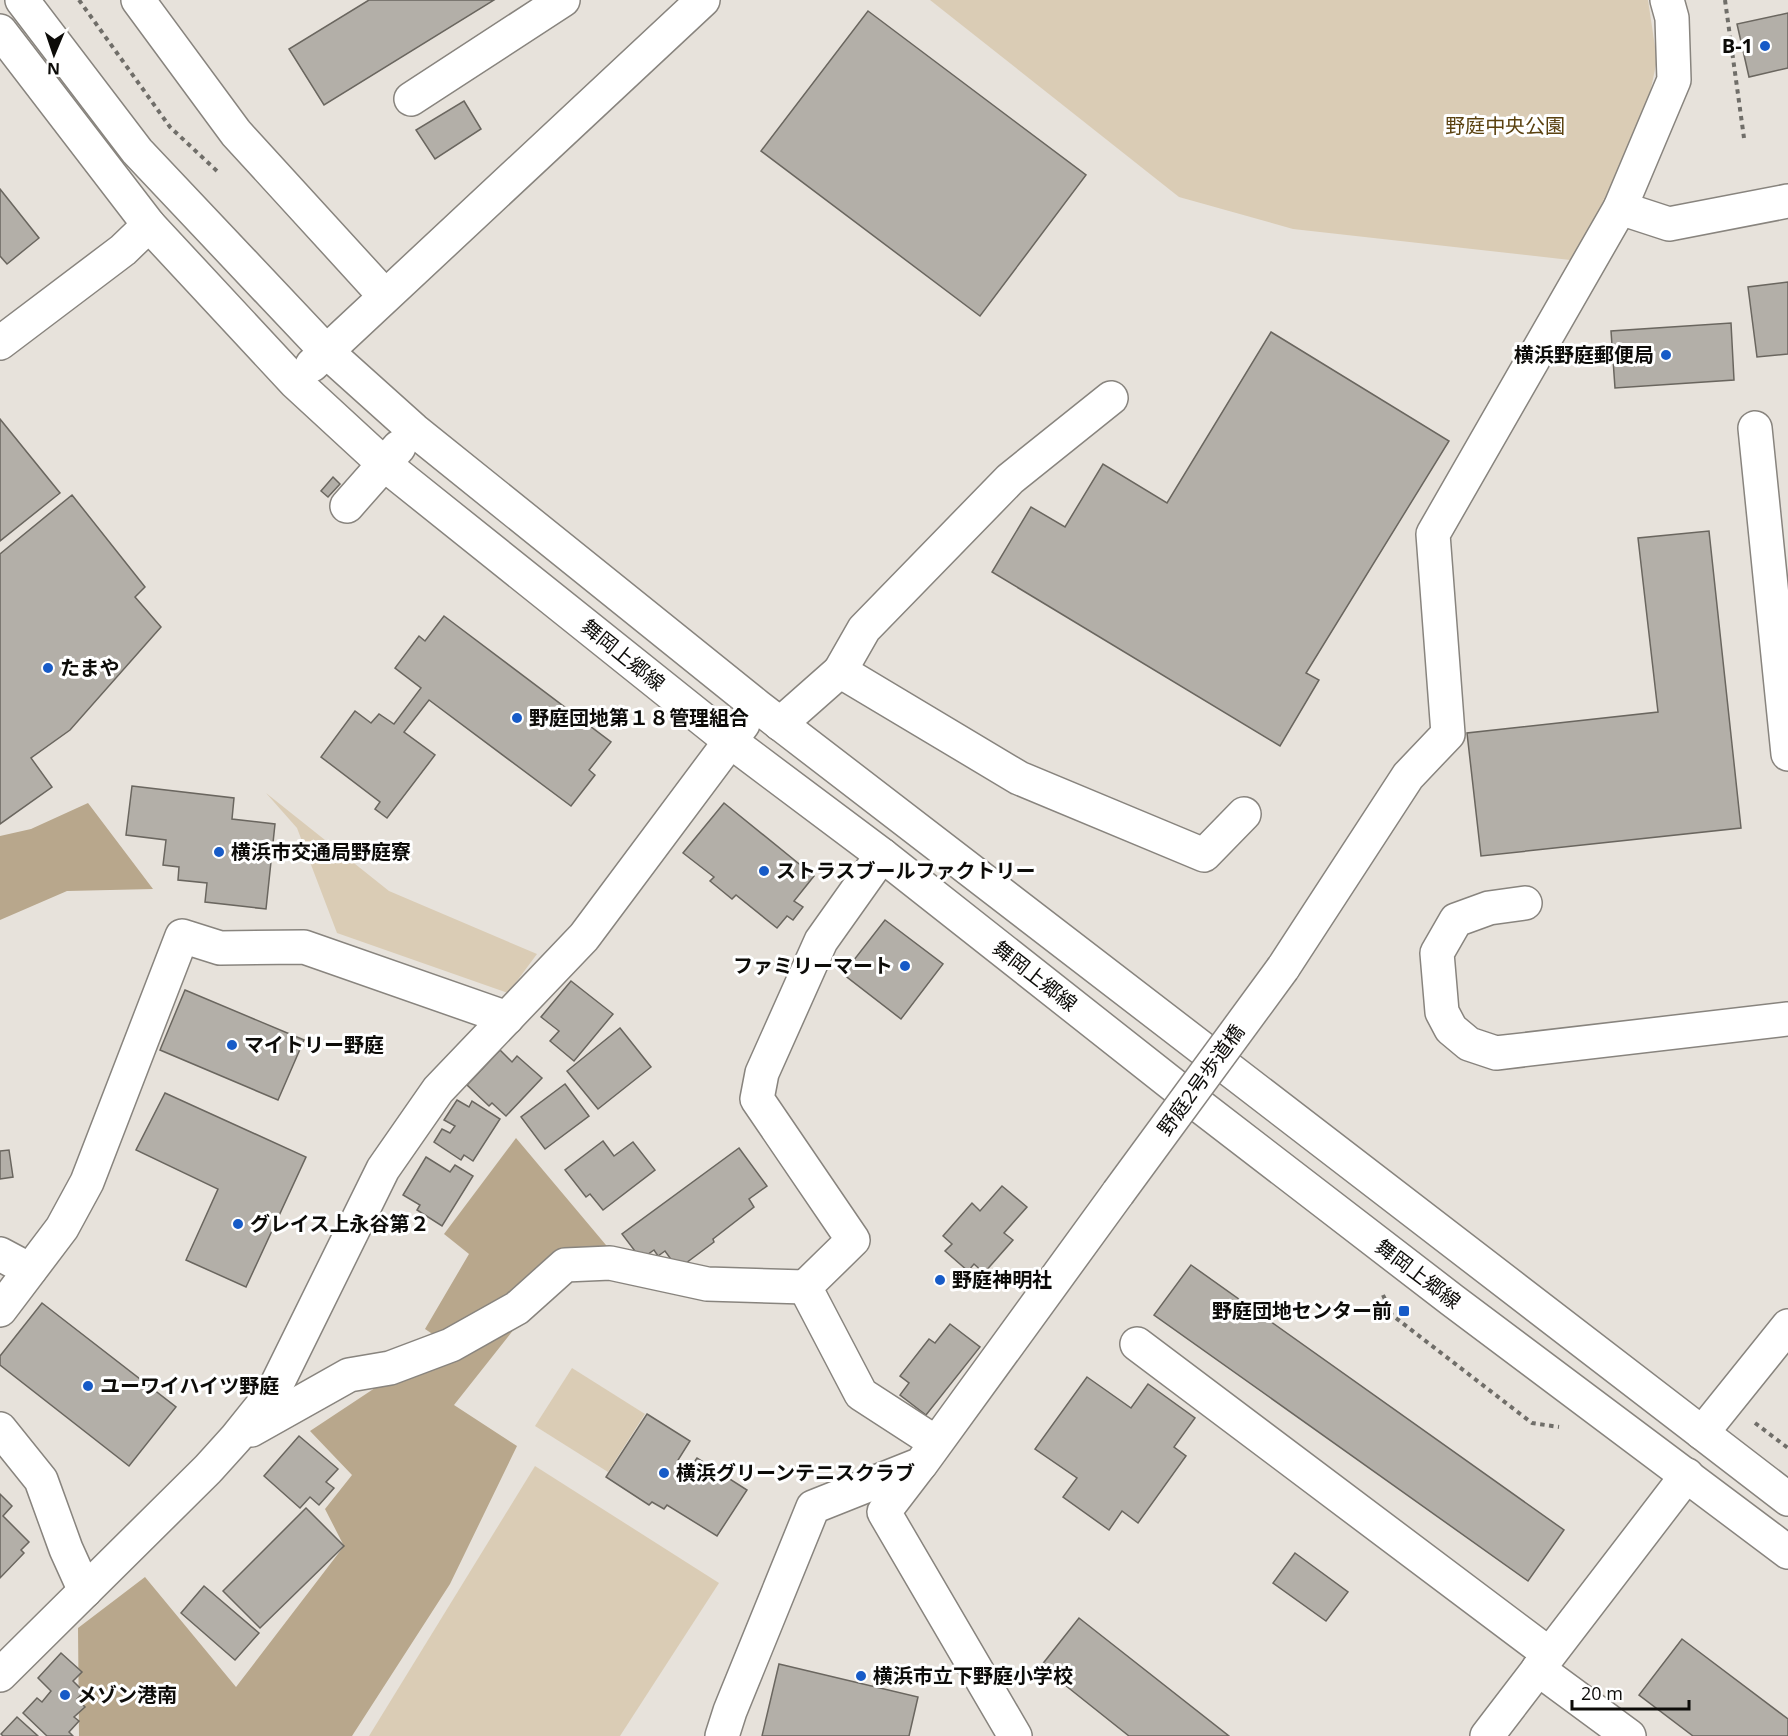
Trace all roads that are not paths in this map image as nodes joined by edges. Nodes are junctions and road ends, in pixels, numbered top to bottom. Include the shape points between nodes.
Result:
1 (22, 0) edge
2 (138, 0) edge
3 (563, 0) edge
4 (703, 0) edge
5 (1667, 0) edge
6 (0, 31) edge
7 (411, 99) dead end
8 (1788, 201) edge
9 (1620, 208) junction
10 (149, 225) junction
11 (385, 296) junction
12 (0, 343) edge
13 (326, 351) junction
14 (295, 382) junction
15 (1111, 398) dead end
16 (1755, 428) dead end
17 (414, 430) junction
18 (384, 464) junction
19 (347, 506) dead end
20 (840, 671) junction
21 (769, 715) junction
22 (730, 741) junction
23 (1788, 754) edge
24 (1244, 814) dead end
25 (882, 855) junction
26 (1525, 903) dead end
27 (507, 1018) junction
28 (1788, 1019) edge
29 (0, 1254) edge
30 (30, 1270) junction
31 (805, 1287) junction
32 (0, 1310) edge
33 (1788, 1326) edge
34 (1137, 1344) dead end
35 (0, 1429) edge
36 (1701, 1433) junction
37 (236, 1438) junction
38 (928, 1453) junction
39 (1687, 1475) junction
40 (1788, 1499) edge
41 (1788, 1552) edge
42 (85, 1591) junction
43 (1543, 1662) junction
44 (0, 1675) edge
45 (722, 1736) edge
46 (1015, 1736) edge
47 (1487, 1736) edge
48 (1629, 1736) edge

1 - 13 street via 137,151
2 - 11 street via 236,133
3 - 7 street
4 - 11 street
5 - 9 street, 野庭2号歩道橋 via 1672,18 1674,80
6 - 10 street, 舞岡上郷線
8 - 9 street via 1669,224
9 - 38 street, 野庭2号歩道橋, bridge via 1433,534 1448,734 1408,776 1283,968
10 - 12 street via 123,250
10 - 14 street, 舞岡上郷線
11 - 13 street
13 - 14 street
13 - 17 street
14 - 18 street, 舞岡上郷線
15 - 20 street via 1002,487 864,629
16 - 23 street
17 - 18 street
17 - 21 street
18 - 19 street
18 - 22 street, 舞岡上郷線
20 - 21 street
20 - 24 street via 1019,778 1204,855
21 - 22 street
21 - 36 street
22 - 25 street, 舞岡上郷線
22 - 27 street via 584,937
25 - 31 street via 821,942 762,1072 757,1099 853,1240
25 - 39 street, 舞岡上郷線 via 1424,1279
26 - 28 street via 1489,908 1456,920 1437,953 1442,1012 1451,1029 1468,1044 1496,1053
27 - 30 street via 304,947 220,948 182,936 87,1182 62,1228
27 - 37 street via 438,1090 383,1169 273,1392
29 - 30 street
30 - 32 street
31 - 37 street via 707,1284 610,1263 565,1265 517,1308 451,1345 390,1368 349,1375
31 - 38 street via 861,1394
33 - 36 street
34 - 43 street
35 - 42 street via 41,1480
36 - 40 street
37 - 42 street
38 - 45 street via 813,1506
38 - 46 street, 野庭2号歩道橋 via 884,1512
39 - 41 street, 舞岡上郷線
39 - 43 street
42 - 44 street
43 - 47 street
43 - 48 street

